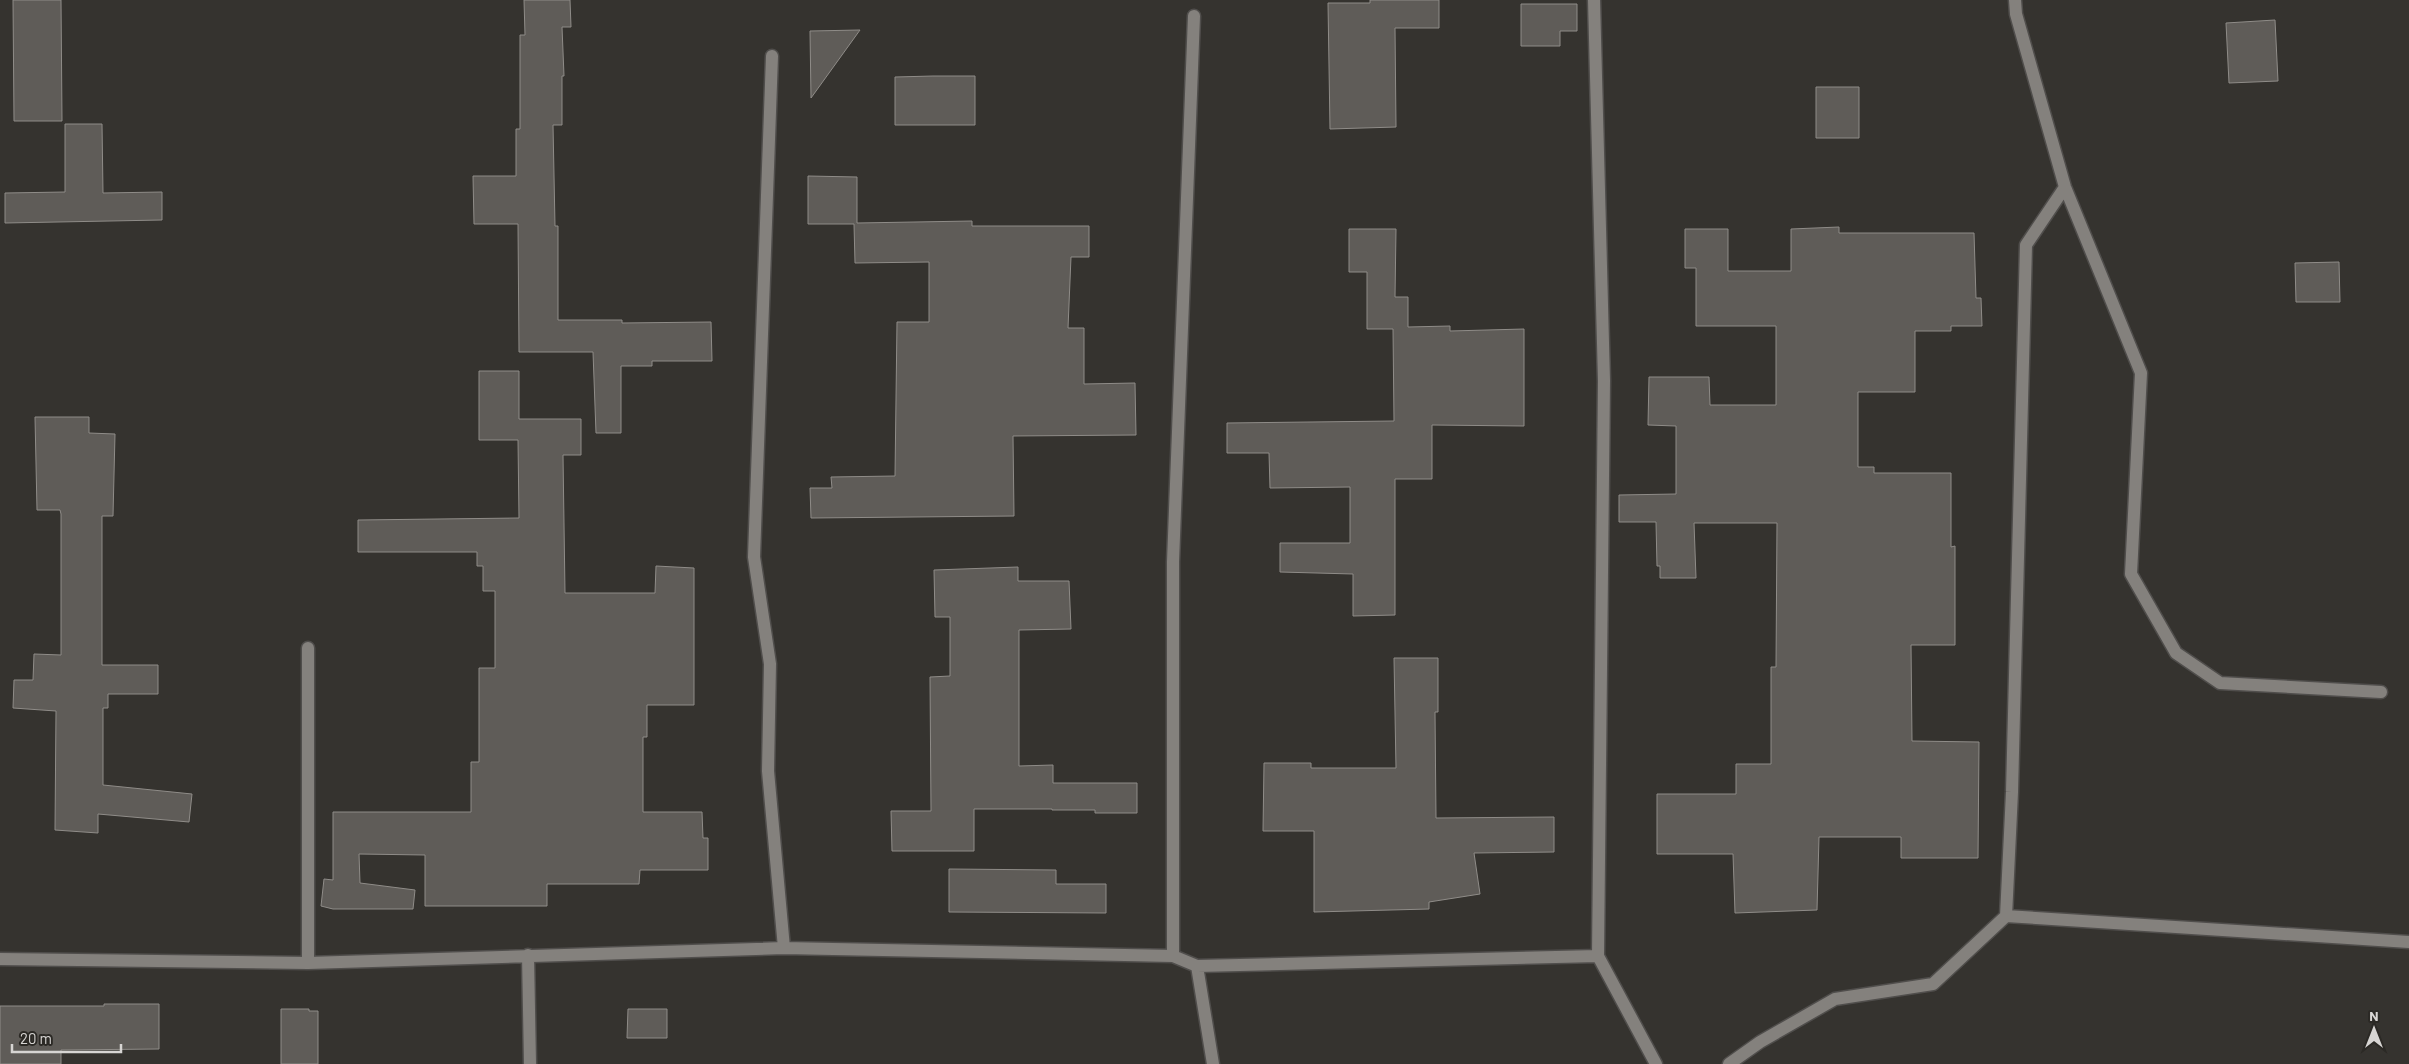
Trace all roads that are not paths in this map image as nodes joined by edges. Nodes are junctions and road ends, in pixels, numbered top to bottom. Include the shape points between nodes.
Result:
1 (1594, 0) edge
2 (2015, 0) edge
3 (1194, 16) dead end
4 (772, 56) dead end
5 (2065, 187) junction
6 (308, 648) dead end
7 (2381, 692) dead end
8 (2006, 916) junction
9 (2409, 942) edge
10 (784, 948) junction
11 (528, 955) junction
12 (1172, 956) junction
13 (1598, 956) junction
14 (0, 959) edge
15 (308, 963) junction
16 (1197, 966) junction
17 (530, 1064) edge
18 (1213, 1064) edge
19 (1656, 1064) edge
20 (1729, 1064) edge

1 - 13 street via 1604,382
2 - 5 street via 2016,14
3 - 12 street via 1172,562
4 - 10 street via 754,557 770,664 768,771
5 - 7 street via 2141,373 2131,574 2176,653 2220,683
5 - 8 street via 2026,245
6 - 15 street
8 - 9 street
8 - 20 street via 1932,984 1835,999 1760,1042
10 - 11 street
10 - 12 street
11 - 15 street
11 - 17 street
12 - 16 street
13 - 16 street
13 - 19 street
14 - 15 street
16 - 18 street

